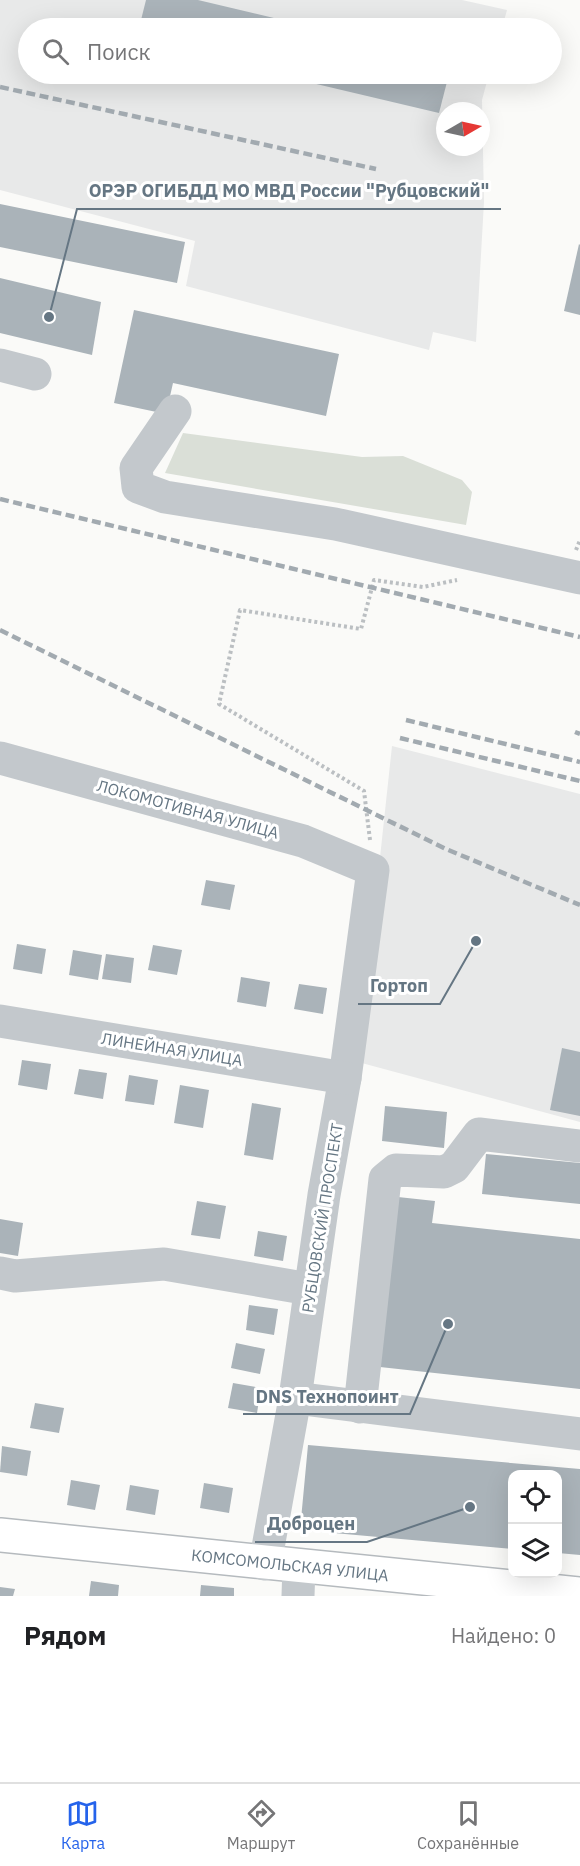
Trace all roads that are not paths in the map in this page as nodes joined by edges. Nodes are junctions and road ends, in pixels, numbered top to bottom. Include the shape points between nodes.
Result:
1 (0, 365) edge
2 (35, 374) dead end
3 (176, 411) dead end
4 (571, 576) edge
5 (0, 758) edge
6 (373, 870) joint
7 (0, 1021) edge
8 (345, 1078) junction
9 (580, 1146) edge
10 (0, 1274) edge
11 (309, 1289) junction
12 (295, 1398) junction
13 (360, 1407) junction
14 (580, 1434) edge
15 (0, 1535) edge
16 (265, 1564) junction
17 (298, 1581) edge
18 (387, 1585) edge
19 (535, 1592) edge
20 (580, 1594) edge

1 - 2 street
3 - 4 street via 136,468 138,487 165,497 336,524
5 - 6 street, ЛОКОМОТИВНАЯ УЛИЦА via 303,841
6 - 8 street, РУБЦОВСКИЙ ПРОСПЕКТ
7 - 8 street, ЛИНЕЙНАЯ УЛИЦА
8 - 11 street, РУБЦОВСКИЙ ПРОСПЕКТ
9 - 13 street via 478,1134 454,1167 444,1172 396,1170 385,1179
10 - 11 street via 164,1264
11 - 12 street, РУБЦОВСКИЙ ПРОСПЕКТ
12 - 13 street
12 - 16 street, РУБЦОВСКИЙ ПРОСПЕКТ
13 - 14 street
15 - 16 main road, КОМСОМОЛЬСКАЯ УЛИЦА
16 - 17 main road, КОМСОМОЛЬСКАЯ УЛИЦА
17 - 18 main road, КОМСОМОЛЬСКАЯ УЛИЦА
18 - 19 main road, КОМСОМОЛЬСКАЯ УЛИЦА
19 - 20 main road, КОМСОМОЛЬСКАЯ УЛИЦА

